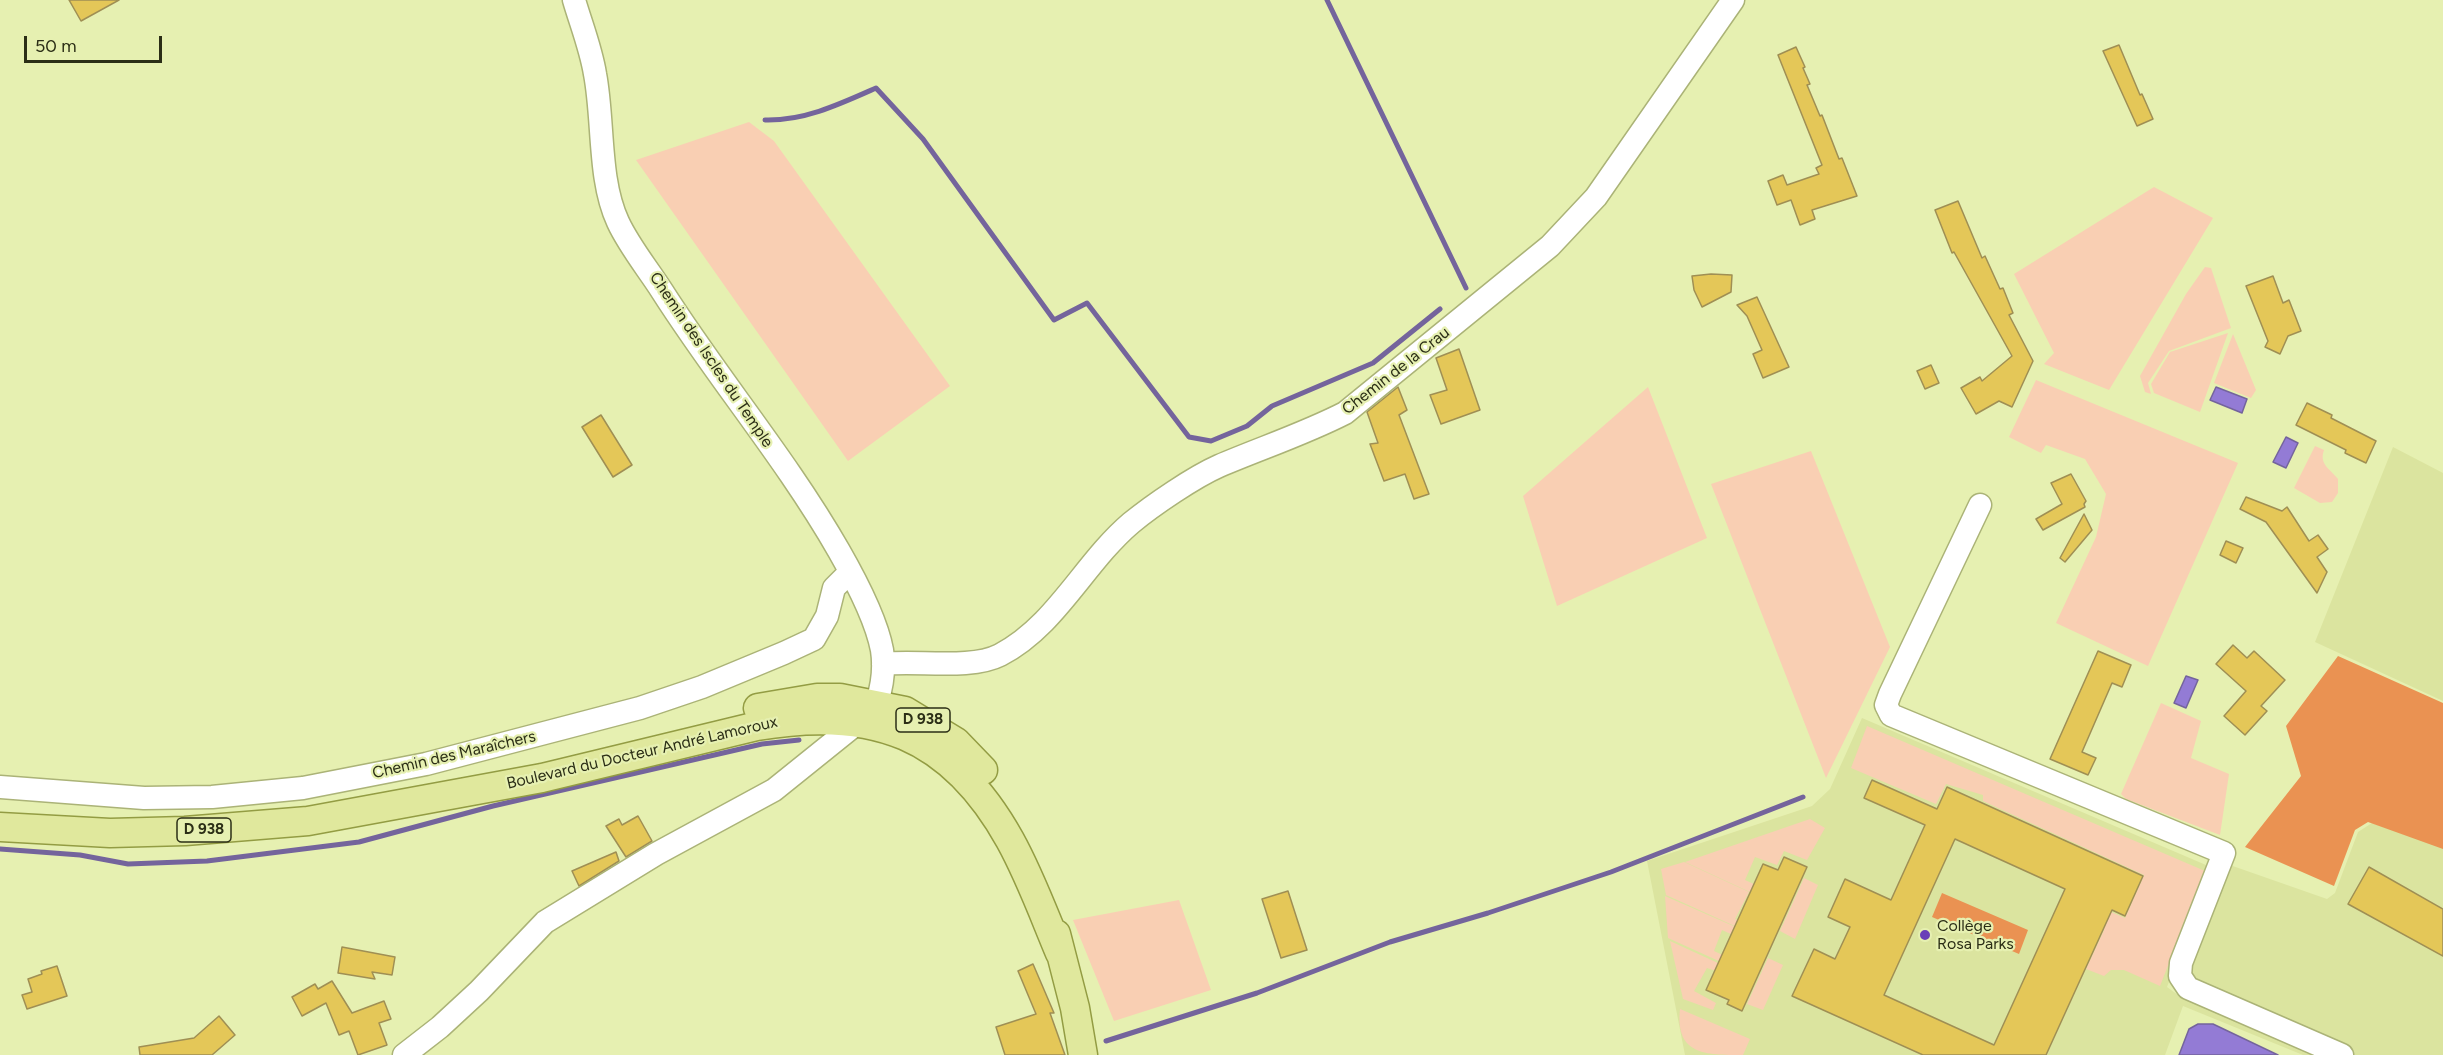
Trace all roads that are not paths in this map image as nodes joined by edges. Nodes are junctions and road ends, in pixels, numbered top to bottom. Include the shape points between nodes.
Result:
1 (574, 0) edge
2 (1732, 0) edge
3 (1980, 506) dead end
4 (850, 572) junction
5 (883, 664) junction
6 (867, 713) junction
7 (0, 787) edge
8 (481, 788) junction
9 (0, 827) edge
10 (1060, 953) junction
11 (404, 1055) edge
12 (1083, 1055) edge
13 (2342, 1055) edge

1 - 4 street, Chemin des Iscles du Temple via 595,73 608,189 618,222 680,319 821,519
2 - 5 street, Chemin de la Crau via 1596,197 1550,246 1345,413 1217,467 1154,506 1112,541 1036,630 999,655 972,661
3 - 13 street via 1890,694 1886,705 1891,715 2224,853 2181,963 2180,976 2188,988
4 - 5 street, Chemin des Iscles du Temple via 878,637
4 - 7 street, Chemin des Maraîchers via 834,588 827,616 814,639 784,653 640,708 426,764 303,788 212,797 144,798
5 - 6 street, Chemin des Iscles du Temple
6 - 8 main road, Boulevard du Docteur André Lamoroux / D 938 via 789,721 542,778
6 - 8 main road, Boulevard du Docteur André Lamoroux / D 938 via 840,698 817,698 737,712
6 - 10 main road, Boulevard du Docteur André Lamoroux / D 938 via 880,726 948,760 981,794 1011,840
6 - 10 main road, Boulevard du Docteur André Lamoroux / D 938 via 905,711 956,742 996,788 1039,877
6 - 11 street via 774,790 656,854 545,922 440,1028
8 - 9 main road, Boulevard du Docteur André Lamoroux / D 938 via 308,821 244,828 110,833
10 - 12 main road, D 938

